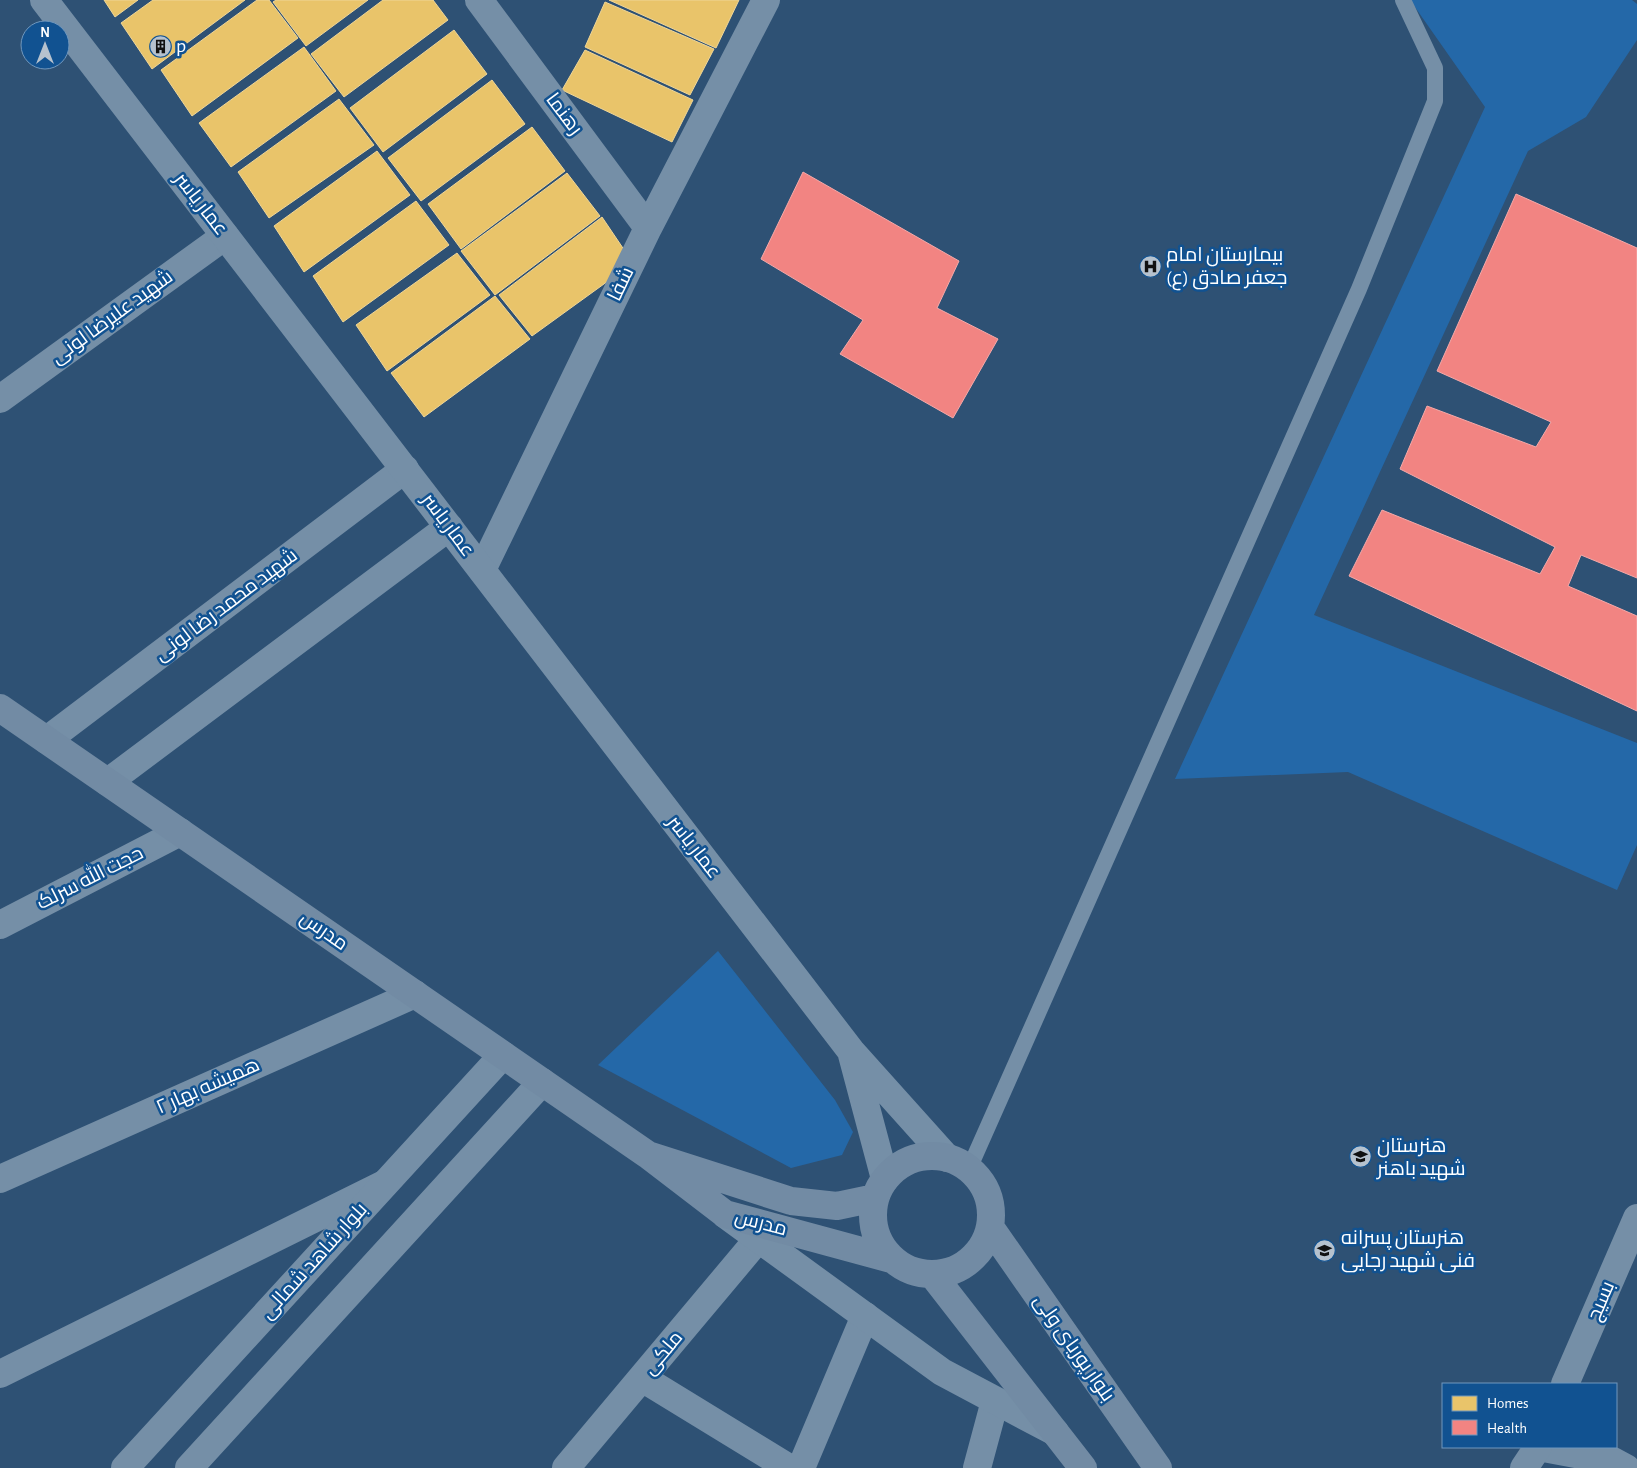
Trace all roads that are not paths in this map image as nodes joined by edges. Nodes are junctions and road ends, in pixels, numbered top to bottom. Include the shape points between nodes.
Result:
1 (44, 0) edge
2 (479, 0) edge
3 (766, 0) edge
4 (1403, 0) edge
5 (648, 228) junction
6 (225, 236) junction
7 (2, 393) edge
8 (404, 469) junction
9 (449, 527) junction
10 (482, 570) junction
11 (0, 708) edge
12 (47, 740) junction
13 (108, 782) junction
14 (180, 832) junction
15 (0, 924) edge
16 (415, 994) junction
17 (851, 1051) junction
18 (503, 1055) junction
19 (542, 1082) junction
20 (648, 1155) junction
21 (958, 1163) junction
22 (0, 1179) edge
23 (385, 1183) junction
24 (880, 1188) junction
25 (725, 1214) junction
26 (1637, 1218) edge
27 (990, 1227) junction
28 (759, 1238) junction
29 (891, 1259) junction
30 (932, 1274) junction
31 (864, 1316) junction
32 (0, 1374) edge
33 (642, 1378) junction
34 (1565, 1383) edge
35 (995, 1401) junction
36 (1054, 1432) junction
37 (1537, 1448) edge
38 (1538, 1448) edge
39 (1539, 1448) edge
40 (1543, 1448) edge
41 (201, 1464) edge
42 (125, 1468) edge
43 (566, 1468) edge
44 (789, 1468) edge
45 (802, 1468) edge
46 (977, 1468) edge
47 (1083, 1468) edge
48 (1158, 1468) edge
49 (1524, 1468) edge
50 (1536, 1468) edge
51 (1558, 1468) edge
52 (1626, 1468) edge

1 - 6 street, عمار یاسر
2 - 5 street, رهنما
3 - 5 street, شفا
4 - 21 lane via 1435,68 1435,101 1359,289
5 - 10 street, شفا
6 - 7 street, شهید علیرضا لونی
6 - 8 street, عمار یاسر
8 - 9 street, عمار یاسر
8 - 12 street, شهید محمد رضا لونی
9 - 10 street, عمار یاسر
9 - 13 street
10 - 17 street, عمار یاسر
11 - 12 main road, مدرس
12 - 13 main road, مدرس
13 - 14 main road, مدرس
14 - 15 street, حجت الله سرلک
14 - 16 main road, مدرس
16 - 18 main road, مدرس
16 - 22 street, همیشه بهار ۲
17 - 21 street, عمار یاسر
17 - 24 street, عمار یاسر
18 - 19 main road, مدرس
18 - 23 street, بلوار شاهد شمالی
19 - 20 main road, مدرس
19 - 41 street
20 - 24 main road, مدرس via 791,1201 837,1206
20 - 25 main road, مدرس
21 - 24 main road via 924,1156 901,1164
21 - 27 main road via 980,1181 988,1195
23 - 32 street
23 - 42 street, بلوار شاهد شمالی
24 - 29 main road via 872,1220 878,1241
25 - 28 street
25 - 29 main road, مدرس
26 - 34 street, بسیج
27 - 30 main road via 983,1246 970,1261 952,1271
27 - 48 main road, بلوار پوریای ولی
28 - 31 street
28 - 33 street, ملکی
29 - 30 main road via 910,1271
30 - 36 main road
31 - 35 street via 942,1372
31 - 45 street
33 - 43 street, ملکی
33 - 44 street
35 - 36 street
35 - 46 street
36 - 47 main road
37 - 49 street
38 - 50 street
39 - 51 street
40 - 52 street via 1613,1461

